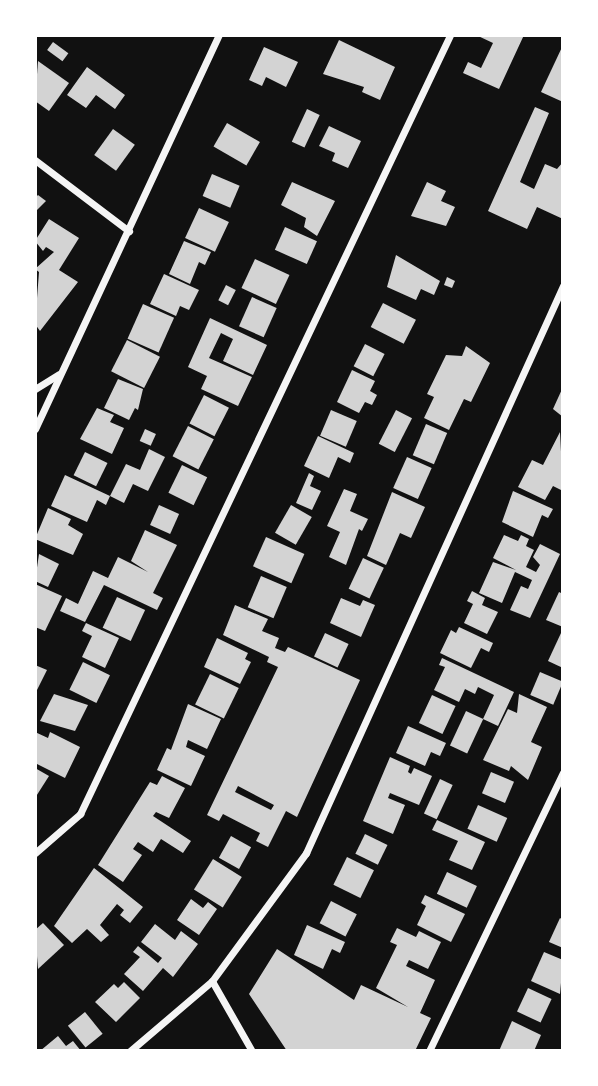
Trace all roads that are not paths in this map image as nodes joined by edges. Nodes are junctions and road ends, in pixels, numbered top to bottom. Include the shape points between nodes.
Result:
1 (219, 35) edge
2 (450, 35) edge
3 (35, 160) edge
4 (129, 231) junction
5 (563, 286) edge
6 (60, 374) junction
7 (35, 389) edge
8 (35, 429) edge
9 (563, 773) edge
10 (35, 853) edge
11 (212, 981) junction
12 (130, 1051) edge
13 (251, 1051) edge
14 (429, 1051) edge

1 - 4 street
2 - 10 street via 80,814
3 - 4 street
4 - 6 street
5 - 11 street via 306,853
6 - 7 street
6 - 8 street
9 - 14 street
11 - 12 street
11 - 13 street

